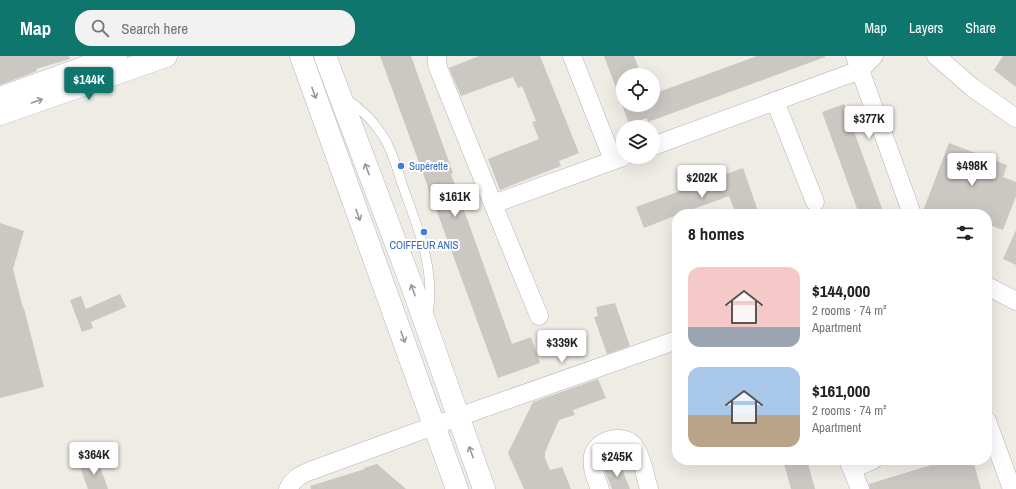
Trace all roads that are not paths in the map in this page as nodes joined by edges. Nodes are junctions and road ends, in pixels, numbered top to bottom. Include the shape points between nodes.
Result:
1 (116, 56) edge
2 (166, 56) edge
3 (301, 56) edge
4 (324, 56) edge
5 (437, 56) edge
6 (572, 56) edge
7 (874, 56) edge
8 (936, 56) edge
9 (857, 63) edge
10 (0, 98) edge
11 (775, 101) junction
12 (0, 114) edge
13 (1016, 118) edge
14 (660, 143) edge
15 (616, 154) edge
16 (616, 159) edge
17 (816, 202) dead end
18 (493, 204) junction
19 (910, 209) edge
20 (992, 289) edge
21 (1016, 301) edge
22 (539, 316) dead end
23 (672, 342) edge
24 (458, 417) junction
25 (434, 425) junction
26 (992, 438) edge
27 (850, 465) edge
28 (1006, 487) edge
29 (288, 489) edge
30 (457, 489) edge
31 (484, 489) edge
32 (600, 489) edge
33 (650, 489) edge
34 (860, 489) edge

1 - 10 main road
12 -> 2 main road
3 -> 25 main road
4 - 24 main road via 412,286
5 - 18 street via 439,70
6 - 15 street
7 - 9 street
8 - 13 street via 973,88
9 - 11 street
9 - 19 street
11 - 14 street
11 - 17 street
16 - 18 street
18 - 22 street
20 - 21 street
23 - 24 street
24 - 25 street
31 -> 24 main road
25 - 29 street via 300,475 291,482
25 - 30 main road
26 - 28 street
27 - 34 street
32 - 33 street via 592,465 593,454 606,441 617,439 626,440 633,445

